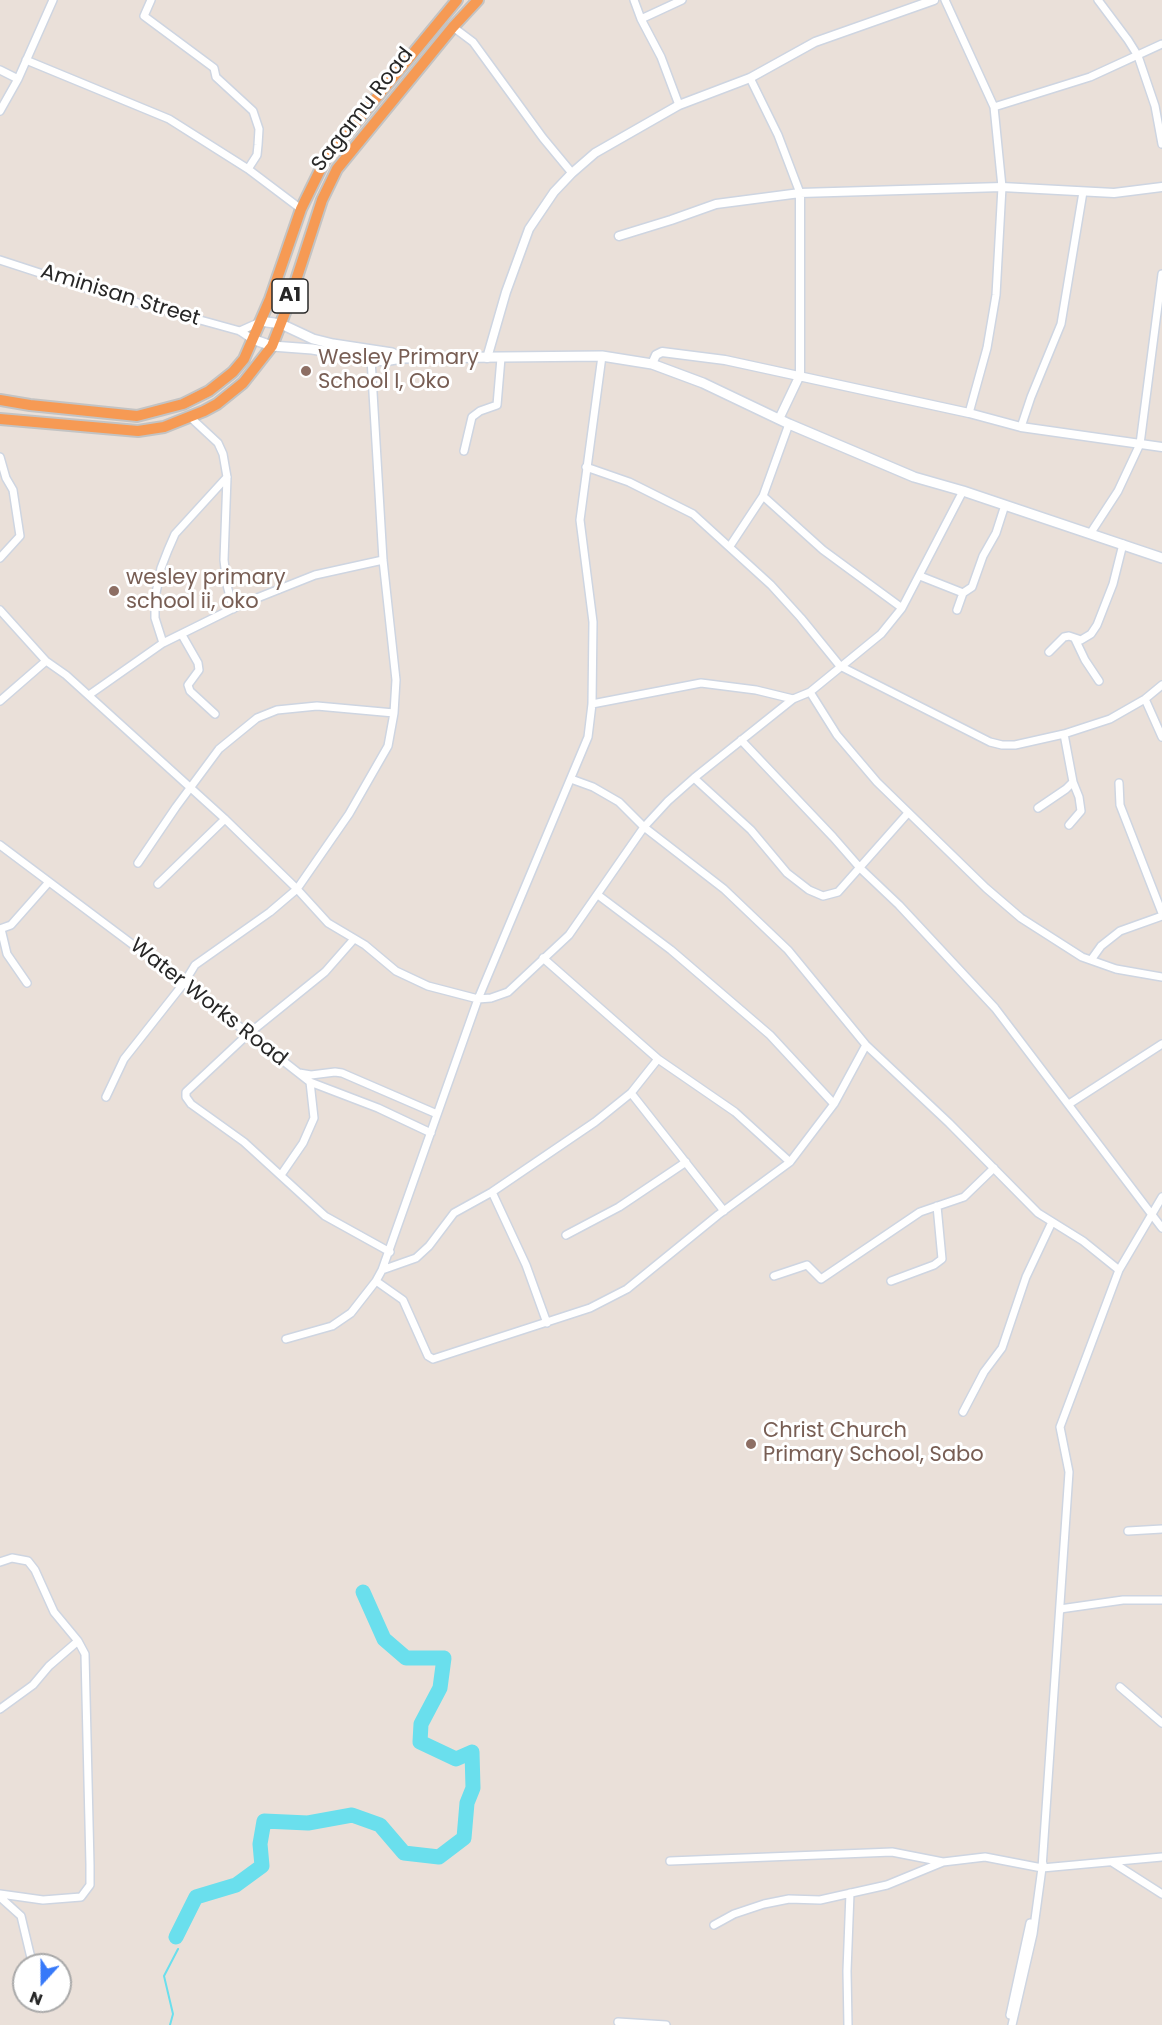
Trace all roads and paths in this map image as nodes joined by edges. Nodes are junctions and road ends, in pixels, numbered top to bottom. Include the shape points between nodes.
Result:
1 (53, 0) edge
2 (151, 0) edge
3 (478, 0) edge
4 (634, 0) edge
5 (682, 0) edge
6 (934, 0) edge
7 (945, 0) edge
8 (1098, 0) edge
9 (455, 1) edge
10 (641, 19) junction
11 (453, 27) junction
12 (1162, 44) edge
13 (1138, 56) junction
14 (26, 60) junction
15 (0, 70) edge
16 (750, 78) junction
17 (18, 79) junction
18 (679, 105) junction
19 (994, 107) junction
20 (0, 111) edge
21 (1162, 144) edge
22 (248, 169) junction
23 (572, 173) junction
24 (1002, 187) junction
25 (1162, 187) edge
26 (1083, 192) junction
27 (800, 193) junction
28 (301, 209) junction
29 (619, 236) dead end
30 (0, 260) edge
31 (1162, 274) edge
32 (260, 321) junction
33 (281, 324) junction
34 (240, 331) junction
35 (252, 339) junction
36 (272, 346) junction
37 (602, 356) junction
38 (402, 358) junction
39 (487, 358) junction
40 (501, 358) junction
41 (371, 359) junction
42 (652, 364) junction
43 (800, 375) junction
44 (0, 400) edge
45 (969, 413) junction
46 (190, 417) junction
47 (0, 419) edge
48 (778, 419) junction
49 (789, 424) junction
50 (1021, 427) junction
51 (1140, 444) junction
52 (1162, 447) edge
53 (464, 451) dead end
54 (0, 457) edge
55 (586, 467) junction
56 (227, 477) junction
57 (963, 491) junction
58 (763, 496) junction
59 (1005, 505) junction
60 (1090, 534) junction
61 (1123, 544) junction
62 (730, 546) junction
63 (0, 558) edge
64 (1162, 558) edge
65 (383, 560) junction
66 (920, 576) junction
67 (963, 593) junction
68 (903, 608) junction
69 (233, 609) junction
70 (0, 610) edge
71 (957, 610) dead end
72 (182, 635) junction
73 (1075, 639) junction
74 (163, 643) junction
75 (1049, 652) dead end
76 (46, 661) junction
77 (840, 666) junction
78 (1099, 681) dead end
79 (1162, 685) edge
80 (810, 692) junction
81 (89, 695) junction
82 (793, 699) junction
83 (1144, 699) junction
84 (0, 701) edge
85 (592, 704) junction
86 (394, 713) junction
87 (214, 714) dead end
88 (1064, 734) junction
89 (1162, 736) edge
90 (741, 740) junction
91 (694, 778) junction
92 (572, 779) junction
93 (1073, 782) junction
94 (1119, 783) dead end
95 (189, 787) junction
96 (1038, 808) dead end
97 (908, 813) junction
98 (225, 819) junction
99 (1069, 825) dead end
100 (644, 827) junction
101 (0, 845) edge
102 (138, 863) dead end
103 (861, 869) junction
104 (49, 882) junction
105 (158, 884) dead end
106 (297, 889) junction
107 (598, 895) junction
108 (1162, 914) edge
109 (1, 929) edge
110 (354, 939) junction
111 (543, 958) junction
112 (1091, 960) junction
113 (1162, 977) edge
114 (27, 982) dead end
115 (184, 983) junction
116 (478, 999) junction
117 (248, 1035) junction
118 (1162, 1044) edge
119 (866, 1045) junction
120 (658, 1059) junction
121 (297, 1073) junction
122 (310, 1082) junction
123 (631, 1094) junction
124 (105, 1097) dead end
125 (834, 1104) junction
126 (1069, 1104) junction
127 (437, 1114) junction
128 (431, 1133) junction
129 (686, 1162) junction
130 (790, 1162) junction
131 (994, 1168) junction
132 (281, 1174) junction
133 (492, 1192) junction
134 (1162, 1197) edge
135 (938, 1206) junction
136 (724, 1210) junction
137 (1152, 1215) junction
138 (1052, 1222) junction
139 (1162, 1228) edge
140 (566, 1235) dead end
141 (390, 1252) junction
142 (1119, 1269) junction
143 (382, 1270) junction
144 (774, 1276) dead end
145 (376, 1281) junction
146 (891, 1281) dead end
147 (547, 1323) junction
148 (286, 1339) dead end
149 (963, 1412) dead end
150 (1162, 1529) edge
151 (1128, 1531) dead end
152 (1, 1561) edge
153 (1162, 1600) edge
154 (1060, 1609) junction
155 (78, 1641) junction
156 (1120, 1687) dead end
157 (0, 1709) edge
158 (1162, 1723) edge
159 (1162, 1857) edge
160 (670, 1861) dead end
161 (943, 1862) junction
162 (1112, 1862) junction
163 (1042, 1868) junction
164 (850, 1893) junction
165 (1162, 1894) edge
166 (0, 1896) edge
167 (714, 1925) dead end
168 (30, 1953) edge
169 (618, 2022) dead end
170 (658, 2025) edge
171 (666, 2025) edge
172 (848, 2025) edge
173 (1010, 2025) edge

1 - 14 street
2 - 22 street via 144,16 214,68 216,76 253,111 260,129 256,156
3 - 11 highway, Sagamu Road / A1
4 - 10 street
5 - 10 street
6 - 16 street via 815,42
7 - 19 street
8 - 13 street
9 - 28 highway, Sagamu Road / A1 via 325,160
10 - 18 street
11 - 23 street via 473,42
11 - 33 highway, Sagamu Road / A1 via 329,183
12 - 13 street
13 - 19 street via 1090,77
13 - 21 street via 1155,106
14 - 17 street
14 - 22 street via 169,119
15 - 17 street
16 - 18 street
16 - 27 street
17 - 20 street
18 - 23 street via 595,153
19 - 24 street
22 - 28 street
23 - 39 street via 529,229
24 - 26 street
24 - 27 street
24 - 45 street via 996,296
25 - 26 street
26 - 50 street via 1061,324
27 - 29 street via 716,204
27 - 43 street
28 - 32 highway, Sagamu Road / A1
30 - 34 street, Aminisan Street
31 - 51 street
32 - 33 main road
32 - 34 street
32 - 35 highway, Sagamu Road / A1
33 - 36 highway, Sagamu Road / A1
33 - 38 main road via 314,339
34 - 35 street, Aminisan Street
35 - 36 main road
35 - 44 highway, Sagamu Road / A1 via 244,359 221,382 183,404 154,413 110,414
36 - 41 main road
36 - 46 highway, Sagamu Road / A1 via 243,383 217,404
37 - 40 main road
37 - 42 main road
37 - 55 street
38 - 39 main road
38 - 41 main road
39 - 40 main road
40 - 53 street via 497,405 472,417
41 - 65 street
42 - 43 street via 662,352
42 - 48 main road via 704,383
43 - 45 street
43 - 48 street
45 - 50 street
46 - 47 highway, Sagamu Road / A1 via 138,431
46 - 56 street via 218,443
48 - 49 main road
49 - 57 main road via 914,477
49 - 58 street
50 - 51 street
51 - 52 street
51 - 60 street via 1118,491
54 - 63 street via 13,490 20,536
55 - 62 street via 684,508
55 - 85 street via 580,520 593,622
56 - 69 street via 224,560
56 - 74 street via 176,534 164,559 154,598
57 - 59 main road
57 - 66 street
58 - 62 street
58 - 68 street via 823,550
59 - 60 main road
59 - 67 street via 972,587
60 - 61 main road
61 - 64 main road
61 - 73 street via 1113,584 1096,625 1090,634
62 - 77 street via 801,618
65 - 69 street via 315,575
65 - 86 street via 396,680
66 - 67 street
66 - 68 street
67 - 71 street
68 - 77 street via 881,634
69 - 72 street
70 - 76 street
72 - 74 street
72 - 87 street via 198,663 199,670 188,685 190,690
73 - 75 street via 1064,638
73 - 78 street
74 - 81 street
76 - 81 street
76 - 84 street
77 - 80 street
77 - 88 street via 990,742 1016,745
79 - 83 street
80 - 82 street
80 - 97 street via 837,735
81 - 95 street
82 - 85 street via 701,683
82 - 90 street
83 - 88 street via 1110,719
83 - 89 street
85 - 92 street via 588,737
86 - 95 street via 316,706 277,710 258,718 219,749
86 - 106 street via 388,746 349,814
88 - 93 street
90 - 91 street
90 - 103 street
91 - 100 street
91 - 103 street via 752,830 787,873 810,890 824,896 838,892
92 - 100 street via 619,802
92 - 116 street
93 - 96 street
93 - 99 street via 1081,811
94 - 108 street via 1120,805
95 - 98 street
95 - 102 street
97 - 103 street
97 - 112 street via 1021,918
98 - 105 street
98 - 106 street
100 - 107 street
100 - 119 street via 724,889 788,950
101 - 104 street, Water Works Road
103 - 126 street via 995,1008
104 - 109 street via 11,925
104 - 115 street, Water Works Road
106 - 110 street via 328,923
106 - 115 street via 195,965
107 - 111 street via 569,935
107 - 125 street via 671,950 770,1035
108 - 112 street via 1120,931
109 - 114 street via 7,954
110 - 116 street via 396,971 428,986
110 - 117 street via 325,972
111 - 116 street via 508,992
111 - 120 street
112 - 113 street
115 - 117 street, Water Works Road
115 - 124 street via 124,1059
116 - 127 street
117 - 121 street, Water Works Road
117 - 132 street via 188,1088 186,1097
118 - 126 street
119 - 125 street
119 - 131 street
120 - 123 street
120 - 130 street via 735,1112
121 - 122 street
121 - 127 street, Water Works Road via 342,1073
122 - 128 street
122 - 132 street via 314,1118 303,1143
123 - 129 street
123 - 133 street
125 - 130 street
126 - 137 street
127 - 128 street
128 - 141 street
129 - 136 street
129 - 140 street via 620,1207
130 - 136 street
131 - 135 street via 964,1197
131 - 138 street
132 - 141 street via 325,1216
133 - 143 street via 453,1213 416,1258
133 - 147 street via 526,1265
134 - 137 street
135 - 144 street via 920,1212 821,1279 807,1265
135 - 146 street via 942,1259
136 - 147 street via 627,1289 590,1308
137 - 139 street
137 - 142 street
138 - 142 street via 1083,1240
138 - 149 street via 1026,1277 1002,1348
141 - 143 street
142 - 154 street via 1060,1427 1069,1472
143 - 145 street
145 - 147 street via 403,1300 428,1356 433,1359
145 - 148 street via 351,1313 332,1326
150 - 151 street
152 - 155 street via 28,1561 54,1612
153 - 154 street via 1123,1600
154 - 163 street
155 - 157 street via 33,1685
155 - 166 street via 87,1662 90,1885 81,1897 72,1899
156 - 158 street
159 - 162 street
160 - 161 street via 892,1852
161 - 163 street via 985,1857
161 - 164 street via 887,1885
162 - 163 street
162 - 165 street
163 - 173 street
164 - 167 street via 820,1900 789,1899 764,1904
164 - 172 street
166 - 168 street via 21,1916
169 - 170 street
170 - 171 street

